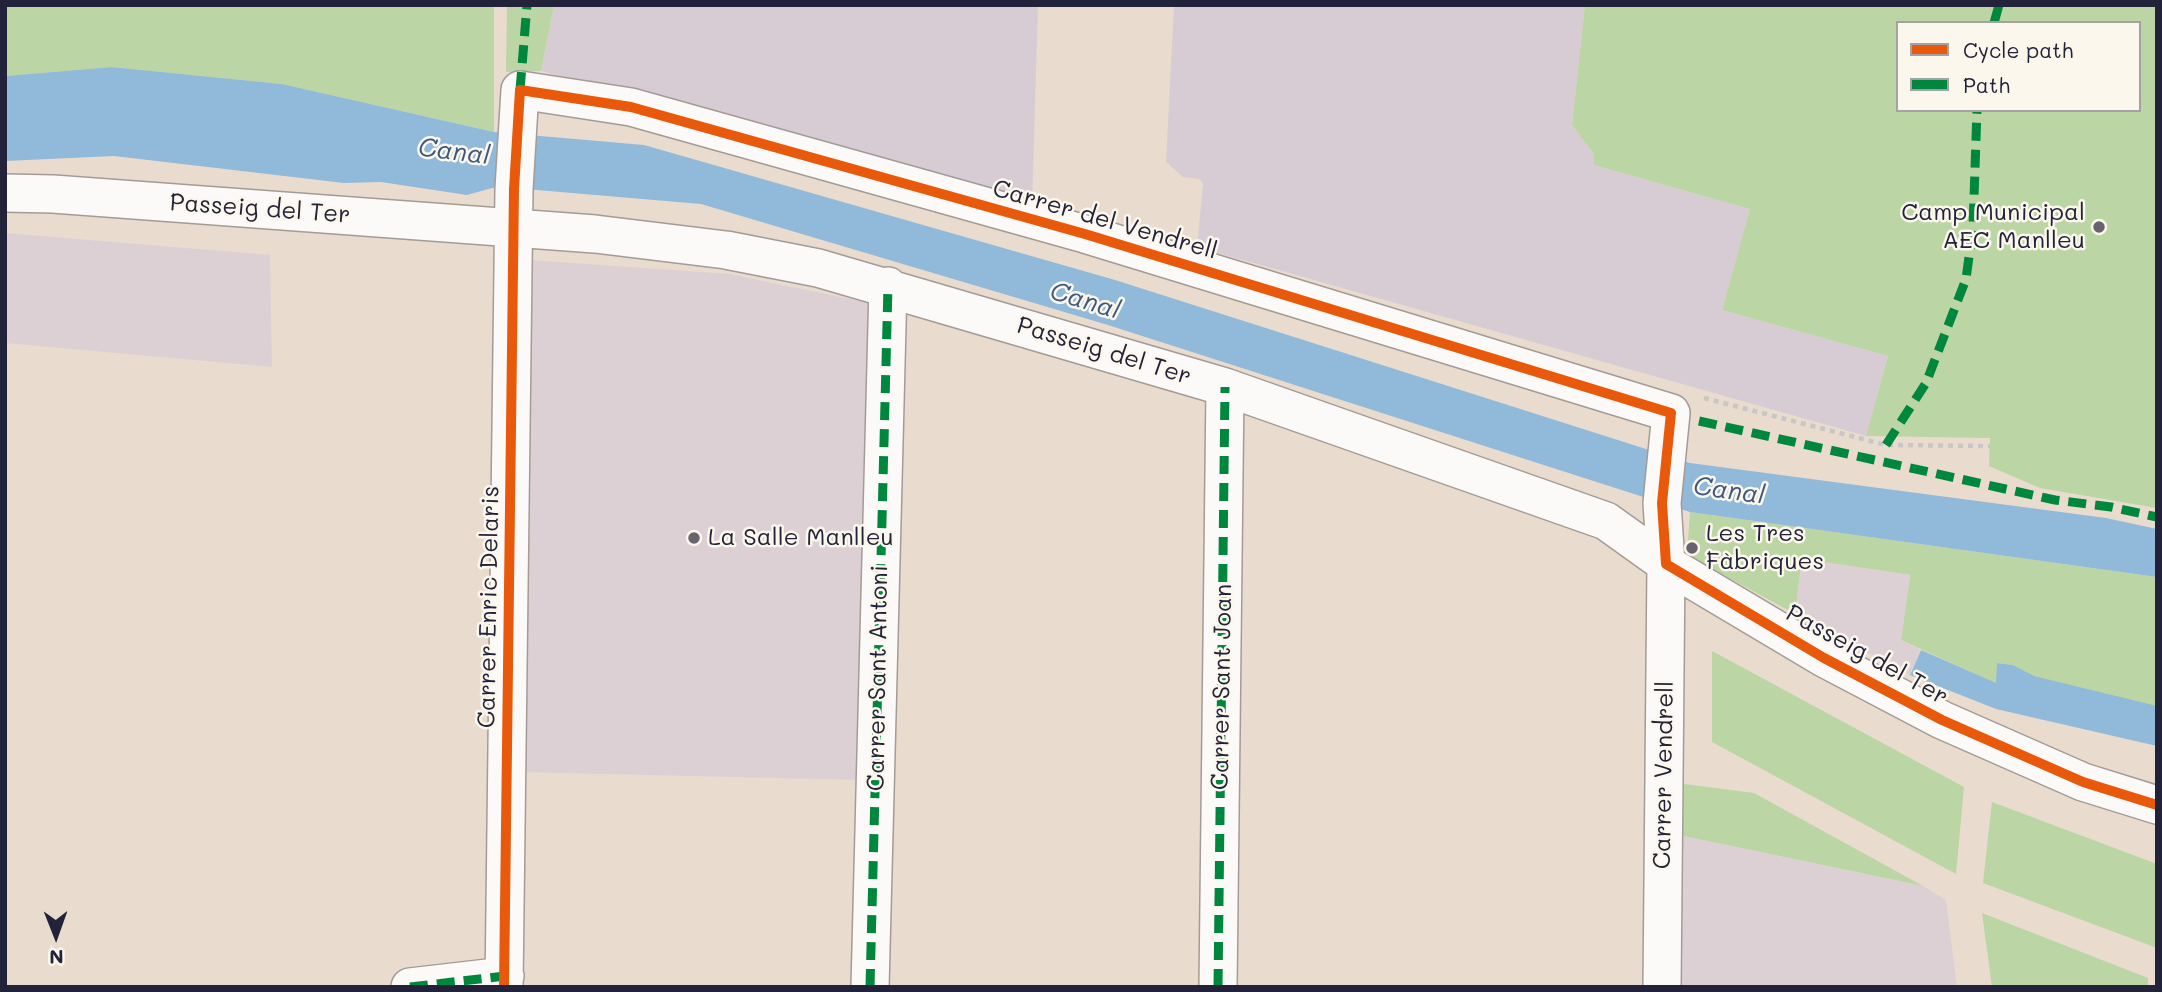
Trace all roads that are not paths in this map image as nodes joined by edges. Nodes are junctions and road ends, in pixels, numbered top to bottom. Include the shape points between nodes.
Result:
1 (5, 193) edge
2 (516, 228) junction
3 (888, 286) junction
4 (1225, 387) junction
5 (1666, 564) junction
6 (2157, 805) edge
7 (504, 982) edge
8 (410, 987) edge
9 (870, 987) edge
10 (1218, 987) edge
11 (1662, 987) edge

1 - 2 street, Passeig del Ter
2 - 3 street, Passeig del Ter via 726,250
2 - 5 street, Carrer del Vendrell via 520,90 631,107 1071,230 1671,413 1662,503
2 - 7 street, Carrer Enric Delaris
3 - 4 street, Passeig del Ter
3 - 9 street, Carrer Sant Antoni
4 - 5 street, Passeig del Ter via 1606,521
4 - 10 street, Carrer Sant Joan
5 - 6 street, Passeig del Ter via 1824,658 1942,720 2082,782
5 - 11 street, Carrer Vendrell
7 - 8 street

